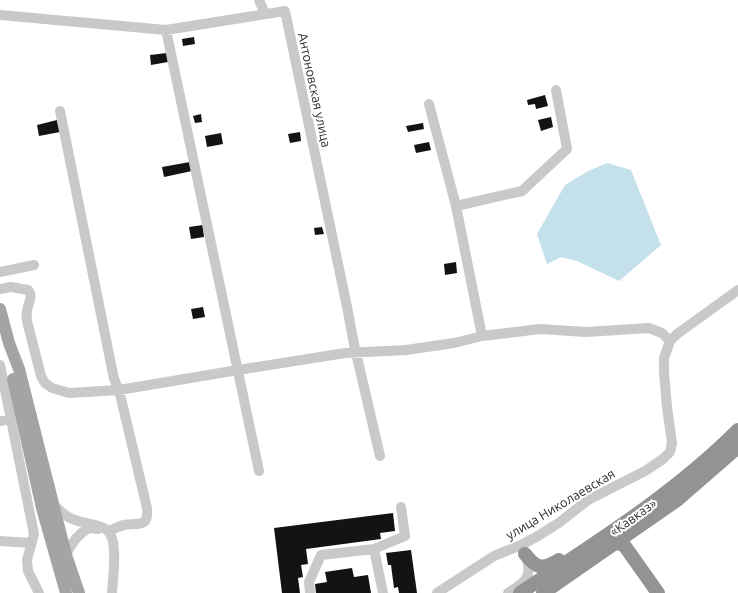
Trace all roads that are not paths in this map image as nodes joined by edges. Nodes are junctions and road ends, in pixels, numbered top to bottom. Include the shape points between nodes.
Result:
1 (259, 0) edge
2 (265, 14) junction
3 (0, 15) edge
4 (166, 30) junction
5 (556, 90) dead end
6 (430, 104) dead end
7 (60, 111) dead end
8 (456, 206) junction
9 (34, 265) dead end
10 (0, 272) edge
11 (0, 289) edge
12 (738, 290) edge
13 (0, 309) edge
14 (482, 336) junction
15 (670, 341) junction
16 (357, 353) junction
17 (1, 369) edge
18 (238, 370) junction
19 (119, 390) junction
20 (11, 419) junction
21 (0, 420) edge
22 (738, 430) edge
23 (738, 447) edge
24 (380, 456) dead end
25 (259, 471) dead end
26 (48, 506) junction
27 (401, 507) dead end
28 (109, 531) junction
29 (601, 539) junction
30 (0, 541) edge
31 (622, 542) junction
32 (32, 543) junction
33 (374, 549) junction
34 (523, 550) junction
35 (66, 555) junction
36 (39, 593) edge
37 (59, 593) edge
38 (66, 593) edge
39 (74, 593) edge
40 (79, 593) edge
41 (107, 593) edge
42 (112, 593) edge
43 (310, 593) edge
44 (383, 593) edge
45 (437, 593) edge
46 (508, 593) edge
47 (520, 593) edge
48 (543, 593) edge
49 (658, 593) edge

1 - 2 street
2 - 4 street, Антоновская улица
2 - 16 street, Антоновская улица via 285,11
3 - 4 street, Антоновская улица
4 - 18 street
5 - 8 street via 568,149 522,191
6 - 8 street
7 - 19 street via 114,379
8 - 14 street
9 - 10 street
11 - 19 street via 11,287 28,290 31,294 26,313 27,321 38,368 45,383 69,393
12 - 15 street
13 - 26 main road via 9,342 11,370
14 - 15 street via 540,329 586,332 648,328 662,333
14 - 16 street via 406,350
15 - 34 street, улица Николаевская via 664,358 664,372 672,442 670,452 655,465 588,500
16 - 18 street
16 - 24 street, Антоновская улица
17 - 20 street
18 - 19 street
18 - 25 street
19 - 28 street via 148,516 141,524 122,526
20 - 21 street
20 - 32 street via 34,534
22 - 29 highway, «Кавказ» via 679,483
23 - 31 highway, «Кавказ» via 677,500
26 - 28 street via 68,517 103,526
26 - 35 main road
26 - 37 main road via 45,532
26 - 38 main road
27 - 33 street via 404,536
28 - 42 street via 114,549
29 - 34 highway via 592,540 545,568 532,563
29 - 47 highway, «Кавказ»
30 - 32 street
31 - 48 highway, «Кавказ»
31 - 49 highway
32 - 36 street via 27,560 28,571
33 - 43 street via 321,555 309,582
33 - 44 street
34 - 45 street, улица Николаевская via 494,556
34 - 46 street via 529,571 527,579
35 - 39 main road
35 - 40 main road
35 - 41 street via 71,544 83,531 96,528 102,532 109,544

